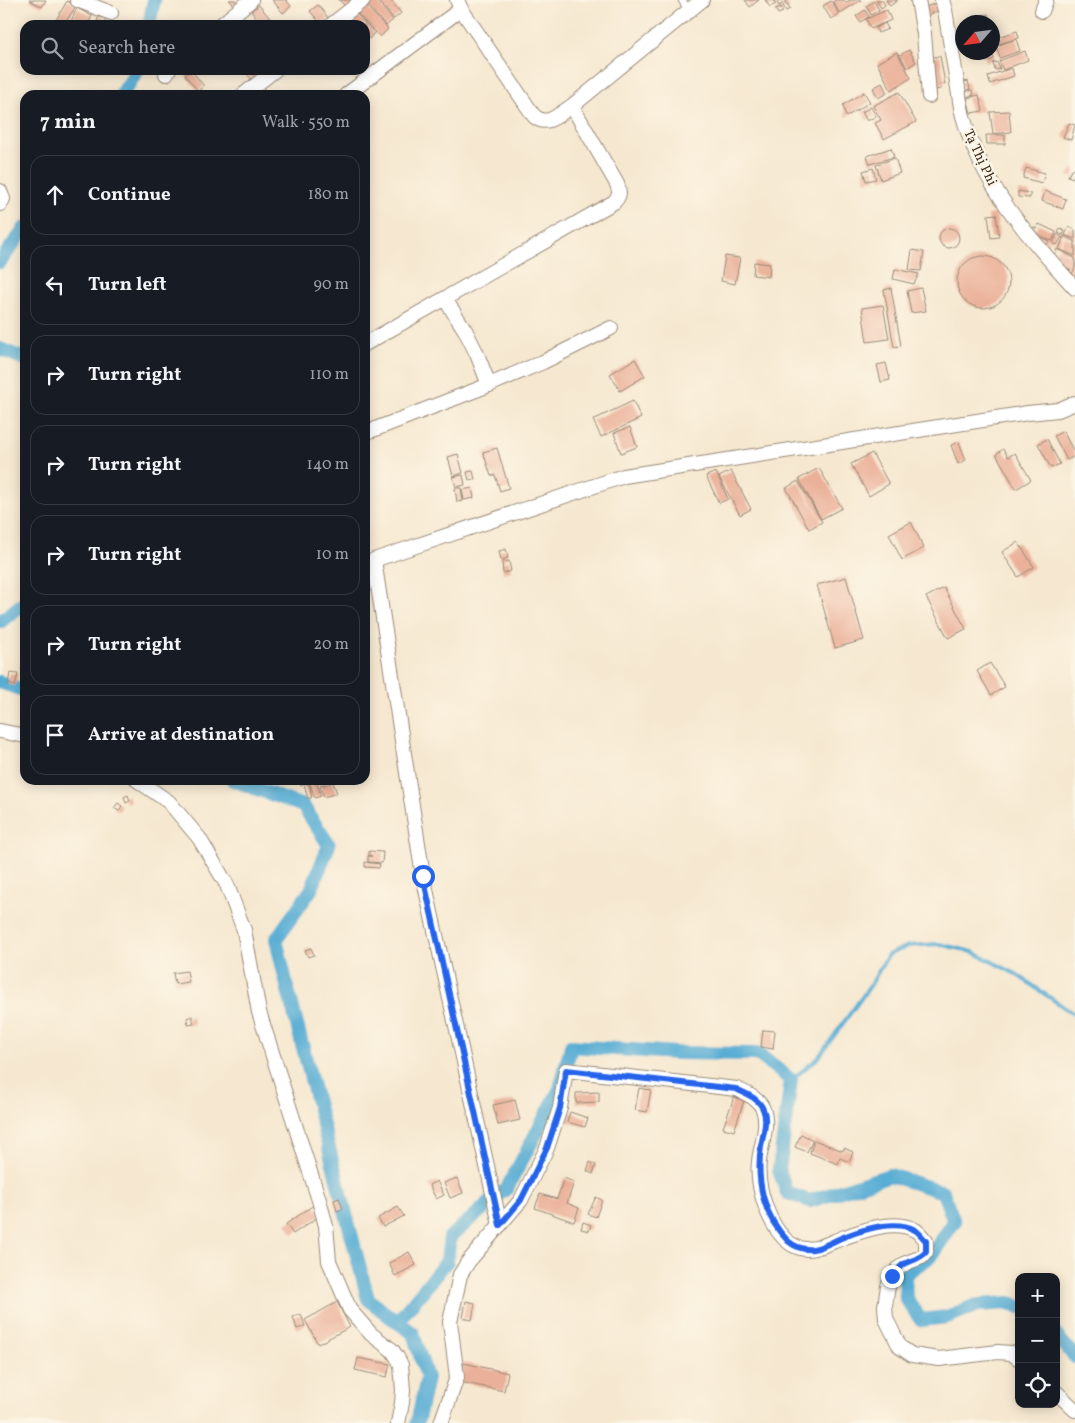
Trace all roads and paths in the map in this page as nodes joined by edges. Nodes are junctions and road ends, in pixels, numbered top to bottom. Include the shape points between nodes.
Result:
1 (77, 0) edge
2 (252, 0) edge
3 (363, 0) edge
4 (702, 0) edge
5 (918, 0) edge
6 (942, 0) edge
7 (459, 4) edge
8 (686, 5) edge
9 (111, 13) dead end
10 (227, 20) edge
11 (338, 20) edge
12 (269, 75) edge
13 (249, 90) edge
14 (352, 90) edge
15 (929, 96) dead end
16 (572, 106) junction
17 (0, 190) edge
18 (0, 204) edge
19 (1075, 288) edge
20 (445, 299) junction
21 (611, 328) dead end
22 (370, 341) edge
23 (489, 385) junction
24 (1075, 404) edge
25 (370, 431) edge
26 (0, 731) edge
27 (20, 735) edge
28 (144, 785) edge
29 (500, 1225) junction
30 (1015, 1356) edge
31 (1060, 1396) edge
32 (1075, 1410) edge
33 (398, 1423) edge
34 (441, 1423) edge

1 - 9 street
2 - 10 street
3 - 11 street
4 - 8 street
5 - 15 street
6 - 19 street, Tạ Thị Phi via 963,115 980,160 1003,203
7 - 14 street
7 - 16 street via 539,121 546,122
8 - 16 street
12 - 13 street
16 - 20 street via 617,184 618,198
17 - 18 street
20 - 22 street
20 - 23 street via 465,330
21 - 23 street
23 - 25 street
24 - 29 street via 1058,410 624,476 374,560 423,876
26 - 27 street
28 - 33 street via 169,802 199,838 227,885 244,930 258,1012 319,1200 326,1226 329,1260 350,1310 370,1334 392,1350 401,1365 403,1390
29 - 30 street via 521,1200 547,1148 560,1108 566,1070 736,1089 758,1101 764,1111 765,1126 758,1164 762,1192 773,1223 791,1244 815,1249 887,1225 914,1229 926,1241 926,1252 906,1263 892,1276 885,1306 886,1319 900,1347 912,1354 940,1359 998,1352
29 - 34 street via 460,1275 450,1322 456,1377
31 - 32 street

